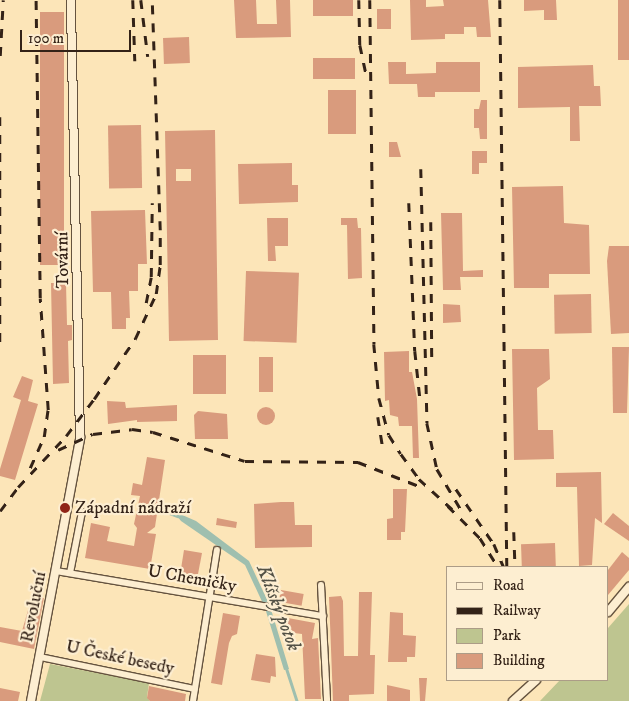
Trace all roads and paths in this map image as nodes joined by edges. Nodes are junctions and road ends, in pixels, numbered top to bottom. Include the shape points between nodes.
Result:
1 (71, 0) edge
2 (82, 512) dead end
3 (67, 519) joint
4 (217, 550) dead end
5 (56, 571) junction
6 (70, 574) junction
7 (321, 585) dead end
8 (629, 587) edge
9 (209, 597) junction
10 (609, 611) edge
11 (323, 616) junction
12 (40, 657) junction
13 (535, 681) edge
14 (194, 689) junction
15 (31, 701) edge
16 (193, 701) edge
17 (327, 701) edge
18 (513, 701) edge

1 - 3 street, Tovární via 81,416
2 - 6 street, Revoluční
3 - 5 street, Revoluční
4 - 9 street
5 - 6 street, U Chemičky
5 - 12 street, Revoluční
6 - 9 street, U Chemičky
7 - 11 street
8 - 10 street
9 - 11 street, U Chemičky
9 - 14 street
11 - 17 street
12 - 14 street, U České besedy
12 - 15 street, Revoluční
13 - 18 street
14 - 16 street

